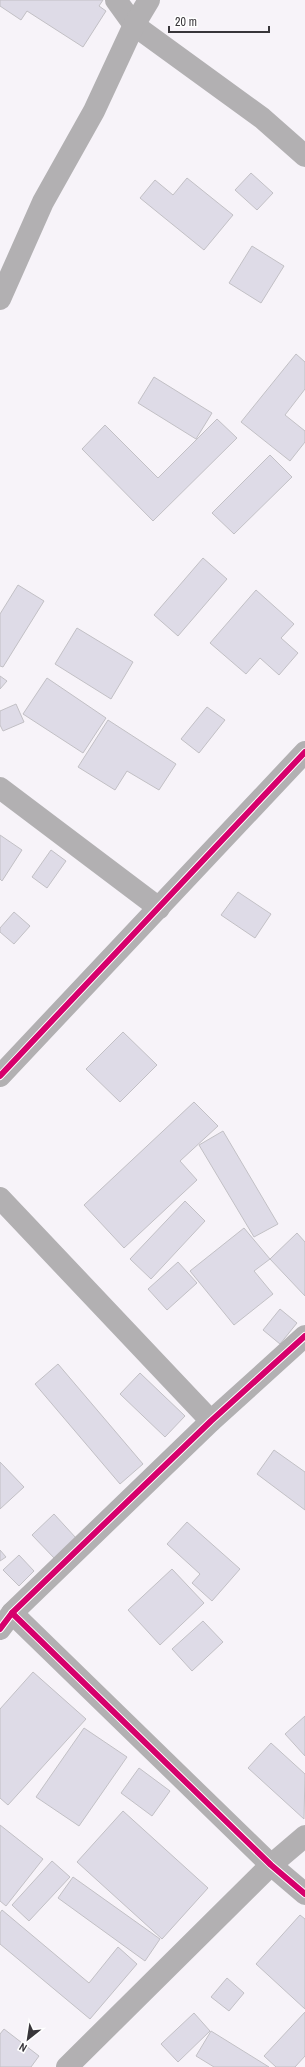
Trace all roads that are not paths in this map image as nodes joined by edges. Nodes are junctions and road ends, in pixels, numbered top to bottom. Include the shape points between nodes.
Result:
1 (116, 0) edge
2 (149, 0) edge
3 (134, 25) junction
4 (305, 156) edge
5 (0, 299) edge
6 (305, 752) edge
7 (0, 788) edge
8 (159, 908) junction
9 (0, 1076) edge
10 (0, 1198) edge
11 (305, 1336) edge
12 (211, 1420) junction
13 (6, 1621) edge
14 (305, 1836) edge
15 (271, 1865) junction
16 (305, 1894) edge
17 (67, 2067) edge

1 - 3 street
2 - 3 street
3 - 4 street via 262,118
3 - 5 street via 94,111 44,202
6 - 8 street
7 - 8 street
8 - 9 street
10 - 12 street
11 - 12 street
12 - 13 street
13 - 15 street
14 - 15 street
15 - 16 street
15 - 17 street

